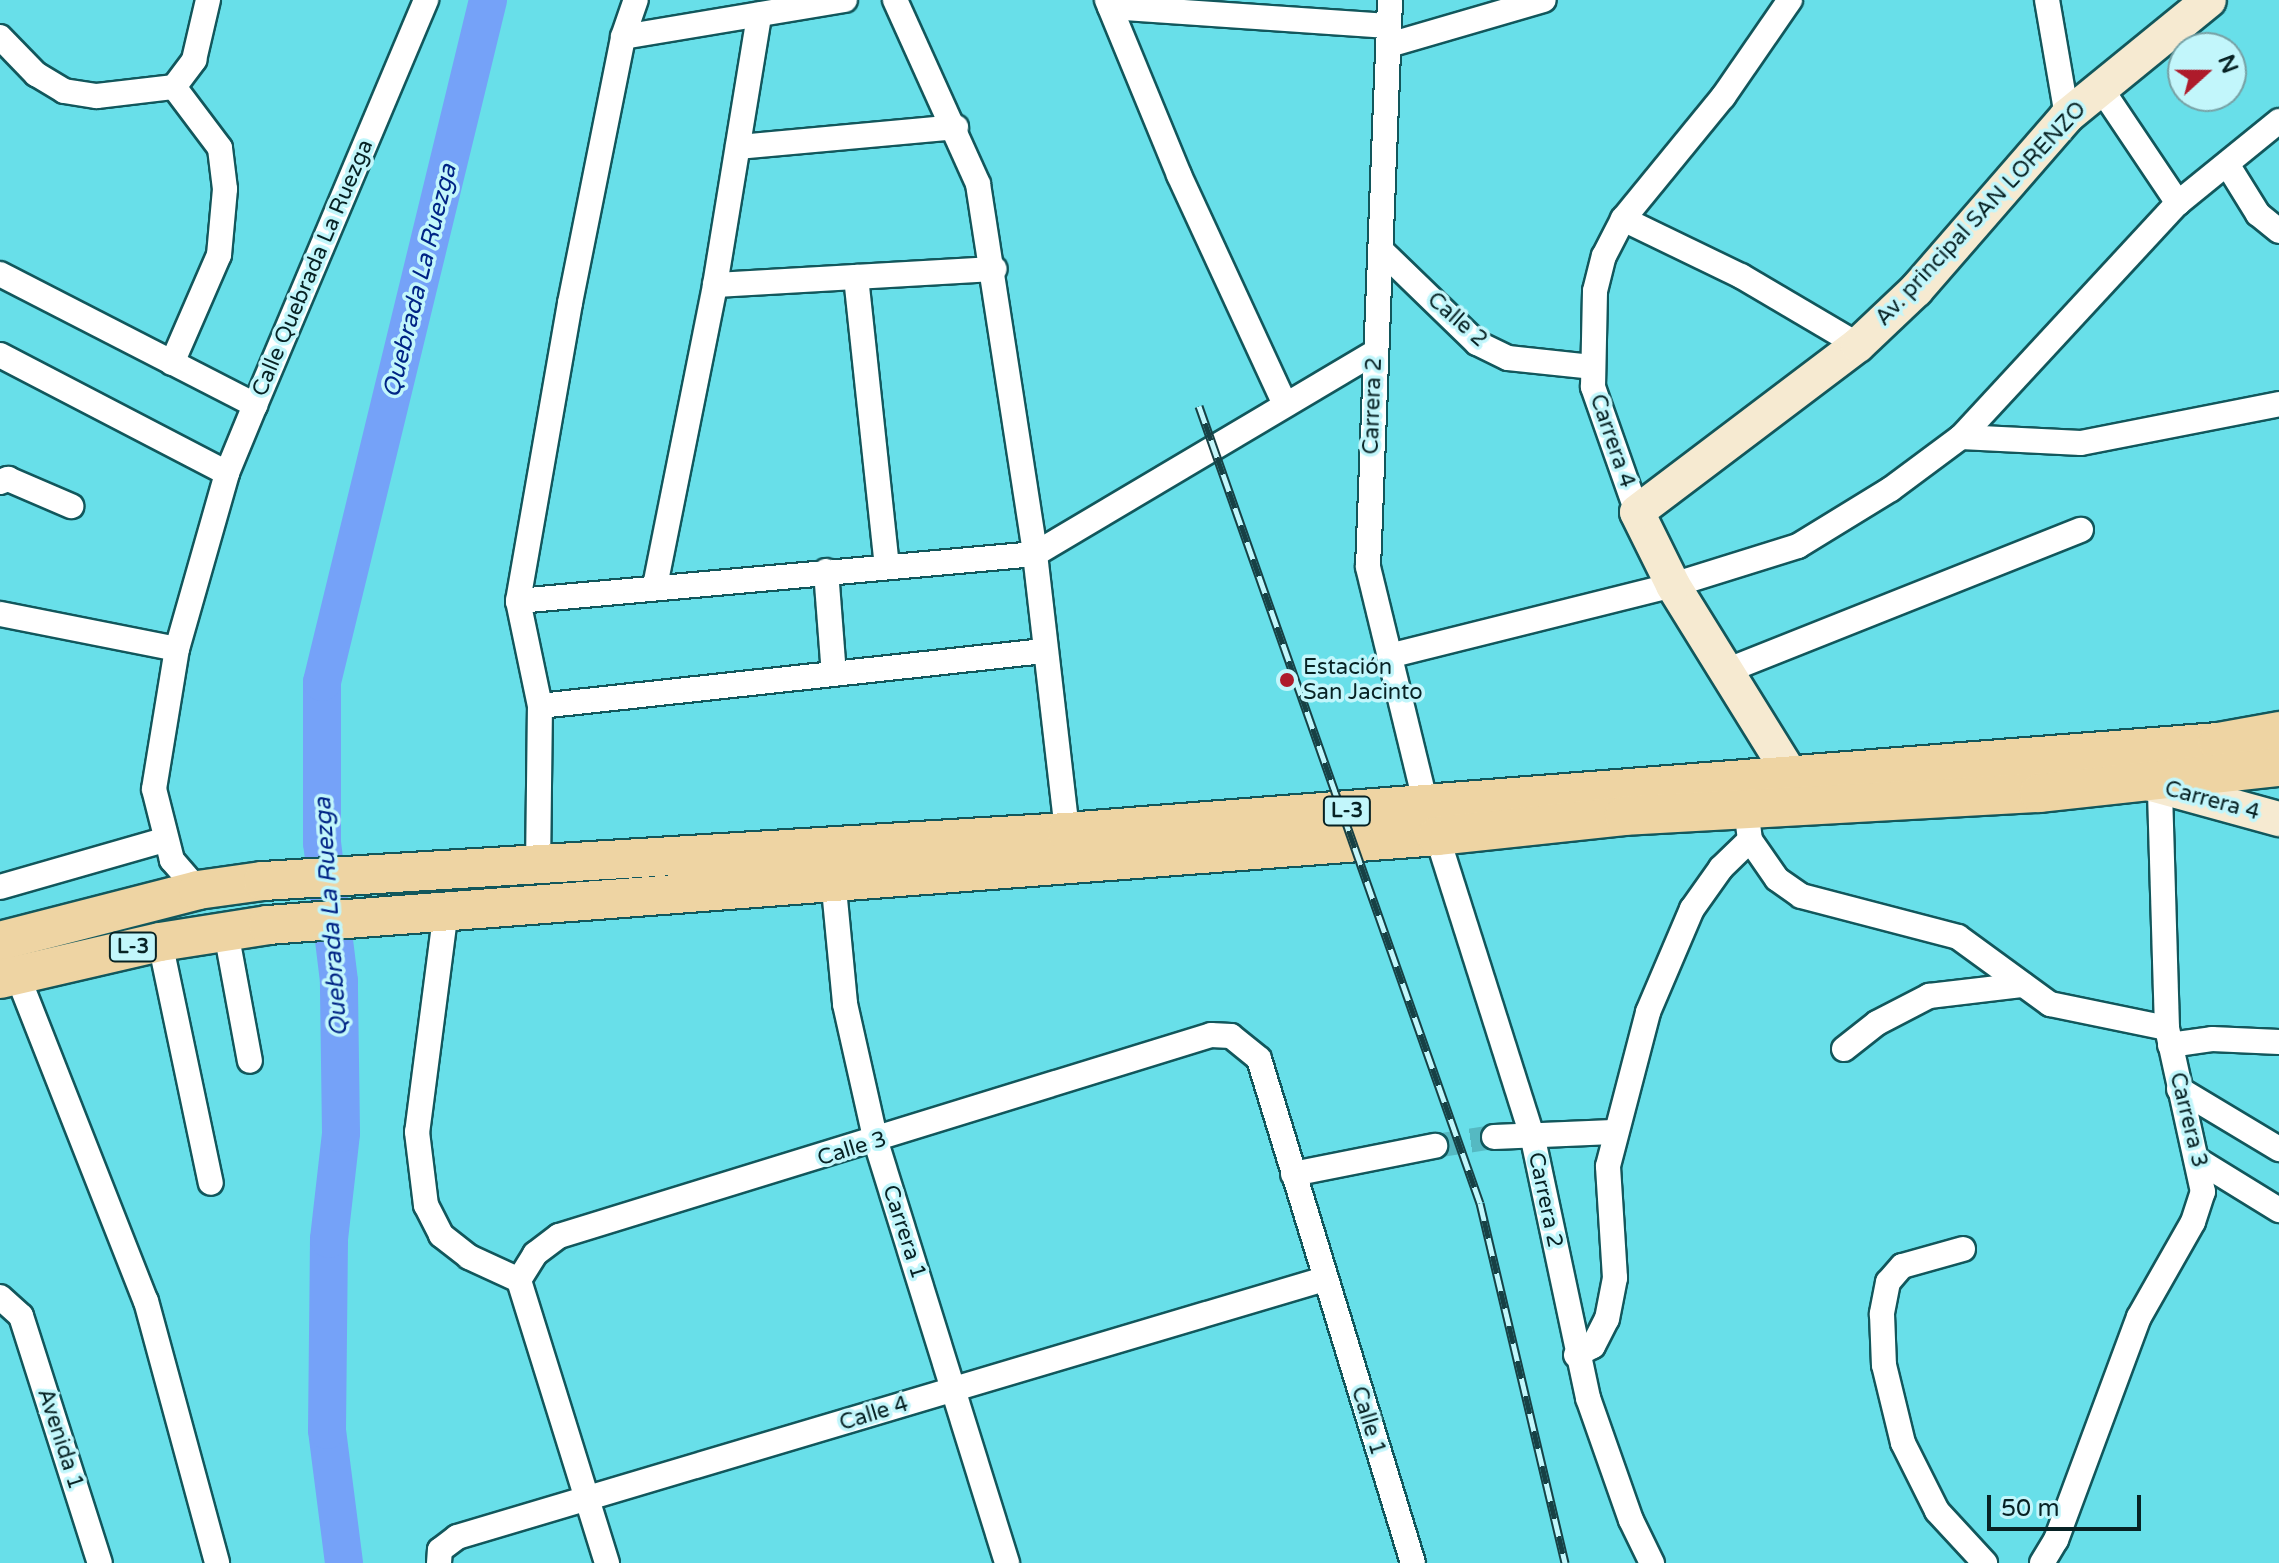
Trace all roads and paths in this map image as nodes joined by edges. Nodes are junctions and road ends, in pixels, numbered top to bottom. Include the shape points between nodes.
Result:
1 (208, 0) edge
2 (426, 0) edge
3 (636, 0) edge
4 (845, 0) edge
5 (895, 0) edge
6 (1390, 0) edge
7 (1544, 0) edge
8 (1790, 0) edge
9 (2047, 0) edge
10 (2209, 0) edge
11 (1109, 3) edge
12 (759, 15) junction
13 (1389, 35) junction
14 (0, 37) edge
15 (623, 37) junction
16 (174, 87) junction
17 (2100, 87) junction
18 (2067, 116) junction
19 (2279, 121) edge
20 (956, 127) junction
21 (738, 147) junction
22 (2227, 164) junction
23 (2178, 203) junction
24 (1623, 219) junction
25 (2279, 231) edge
26 (1383, 252) junction
27 (995, 269) junction
28 (0, 274) edge
29 (856, 277) junction
30 (715, 285) junction
31 (1858, 345) junction
32 (1375, 352) junction
33 (0, 355) edge
34 (172, 363) junction
35 (1592, 367) junction
36 (1285, 404) junction
37 (2279, 404) edge
38 (255, 405) junction
39 (1961, 437) junction
40 (227, 473) junction
41 (0, 482) edge
42 (71, 506) dead end
43 (1637, 512) junction
44 (2081, 530) dead end
45 (1035, 554) junction
46 (887, 565) junction
47 (826, 571) junction
48 (1673, 585) junction
49 (655, 586) junction
50 (518, 601) junction
51 (0, 614) edge
52 (177, 649) junction
53 (1044, 651) junction
54 (1389, 656) junction
55 (1726, 671) junction
56 (834, 674) junction
57 (540, 706) junction
58 (2279, 731) edge
59 (2218, 742) junction
60 (2264, 770) edge
61 (2153, 785) junction
62 (1796, 789) junction
63 (1747, 809) junction
64 (2279, 813) edge
65 (2279, 819) edge
66 (1431, 821) junction
67 (1067, 832) junction
68 (164, 840) junction
69 (831, 863) junction
70 (538, 868) junction
71 (0, 887) edge
72 (198, 890) junction
73 (430, 911) junction
74 (226, 932) junction
75 (0, 941) edge
76 (160, 942) junction
77 (24, 977) edge
78 (2023, 985) junction
79 (0, 1001) edge
80 (2168, 1036) junction
81 (2279, 1042) edge
82 (1844, 1049) dead end
83 (250, 1061) dead end
84 (2179, 1089) junction
85 (1613, 1132) junction
86 (1494, 1137) tunnel mouth
87 (1533, 1139) junction
88 (876, 1142) junction
89 (1435, 1146) tunnel mouth
90 (2279, 1149) edge
91 (2201, 1162) junction
92 (1293, 1174) junction
93 (211, 1183) dead end
94 (2279, 1210) edge
95 (1963, 1249) dead end
96 (1324, 1279) junction
97 (519, 1280) junction
98 (0, 1297) edge
99 (1576, 1355) junction
100 (954, 1390) junction
101 (588, 1501) junction
102 (100, 1563) edge
103 (217, 1563) edge
104 (439, 1563) edge
105 (607, 1563) edge
106 (1007, 1563) edge
107 (1413, 1563) edge
108 (1652, 1563) edge
109 (1985, 1563) edge
110 (2042, 1563) edge

1 - 16 street via 194,60
2 - 38 street, Calle Quebrada La Ruezga
3 - 15 street
4 - 12 street
5 - 20 street
6 - 13 street, Carrera 2
7 - 13 street
8 - 24 street, Carrera 4 via 1723,97
9 - 18 street
10 - 17 main road, Av. principal SAN LORENZO
11 - 13 street
11 - 36 street via 1179,175
12 - 15 street
12 - 21 street
13 - 26 street, Carrera 2
14 - 16 street via 36,74 64,91 97,96
15 - 50 street
16 - 34 street via 220,148 225,189 219,255
17 - 18 main road, Av. principal SAN LORENZO
17 - 23 street
18 - 31 main road, Av. principal SAN LORENZO via 1916,290
19 - 22 street
20 - 21 street
20 - 27 street via 978,184
21 - 30 street
22 - 23 street
22 - 25 street via 2258,214
23 - 39 street
24 - 31 street via 1741,276
24 - 35 street, Carrera 4 via 1604,256 1595,291
26 - 32 street, Carrera 2
26 - 35 street, Calle 2 via 1477,343 1508,358
27 - 29 street
27 - 45 street
28 - 34 street, Calle Quebrada La Ruezga
29 - 30 street
29 - 46 street
30 - 49 street
31 - 43 main road, Av. principal SAN LORENZO
32 - 36 street
32 - 54 street, Carrera 2 via 1368,567
33 - 40 street
34 - 38 street, Calle Quebrada La Ruezga
35 - 43 street, Carrera 4 via 1593,387
36 - 45 street
37 - 39 street via 2081,443
38 - 40 street
39 - 48 street via 1798,546
40 - 52 street
41 - 42 street via 8,479
43 - 48 main road, Carrera 4
44 - 55 street
45 - 46 street
45 - 53 street
46 - 47 street
47 - 49 street
47 - 56 street
48 - 54 street
48 - 55 main road, Carrera 4
49 - 50 street
50 - 57 street
51 - 52 street
52 - 68 street via 154,789
53 - 56 street
53 - 67 street
54 - 66 street, Carrera 2
55 - 62 main road, Carrera 4
56 - 57 street
57 - 70 street
58 - 59 main road, L-3
59 - 60 main road
59 - 62 main road, L-3
60 - 61 main road, L-3
60 - 64 main road
61 - 62 main road, L-3
61 - 65 main road, Carrera 4
61 - 80 street, Carrera 3
62 - 63 main road, L-3
63 - 66 main road, L-3
63 - 78 street via 1777,879 1801,896 1958,937
63 - 85 street via 1681,932 1648,1012
66 - 67 main road, L-3
66 - 69 main road, L-3
66 - 87 street, Carrera 2
67 - 69 main road, L-3
68 - 71 street
68 - 72 street via 172,860
69 - 70 main road, L-3
69 - 73 main road, L-3
69 - 88 street, Carrera 1 via 845,1004
70 - 72 main road, L-3 via 263,881
72 - 75 main road, L-3
73 - 74 main road, L-3
73 - 97 street via 418,1110 426,1205 441,1235 469,1257
74 - 76 main road, L-3
74 - 83 street
76 - 77 main road, L-3
76 - 93 street
77 - 79 street
77 - 103 street via 146,1301
78 - 80 street via 2050,1004
78 - 82 street via 1929,996 1902,1007
80 - 81 street
80 - 84 street, Carrera 3
84 - 90 street
84 - 91 street, Carrera 3
85 - 87 street
85 - 99 street via 1607,1220 1615,1278 1607,1319 1593,1346
86 - 87 street
87 - 99 street, Carrera 2
88 - 92 street, Calle 3 via 1211,1035 1231,1036 1259,1059
88 - 97 street, Calle 3 via 559,1236 535,1254
88 - 100 street, Carrera 1
89 - 92 street
91 - 94 street
91 - 110 street, Carrera 3 via 2203,1192 2193,1222 2139,1317 2056,1540
92 - 96 street, Calle 3
95 - 109 street via 1902,1266 1888,1282 1882,1314 1884,1365 1903,1443 1937,1511
96 - 100 street, Calle 4
96 - 107 street, Calle 1
97 - 101 street
98 - 102 street, Avenida 1 via 21,1316
99 - 108 street, Carrera 2 via 1631,1520
100 - 101 street, Calle 4
100 - 106 street, Carrera 1
101 - 104 street, Calle 4 via 457,1537 440,1550
101 - 105 street

